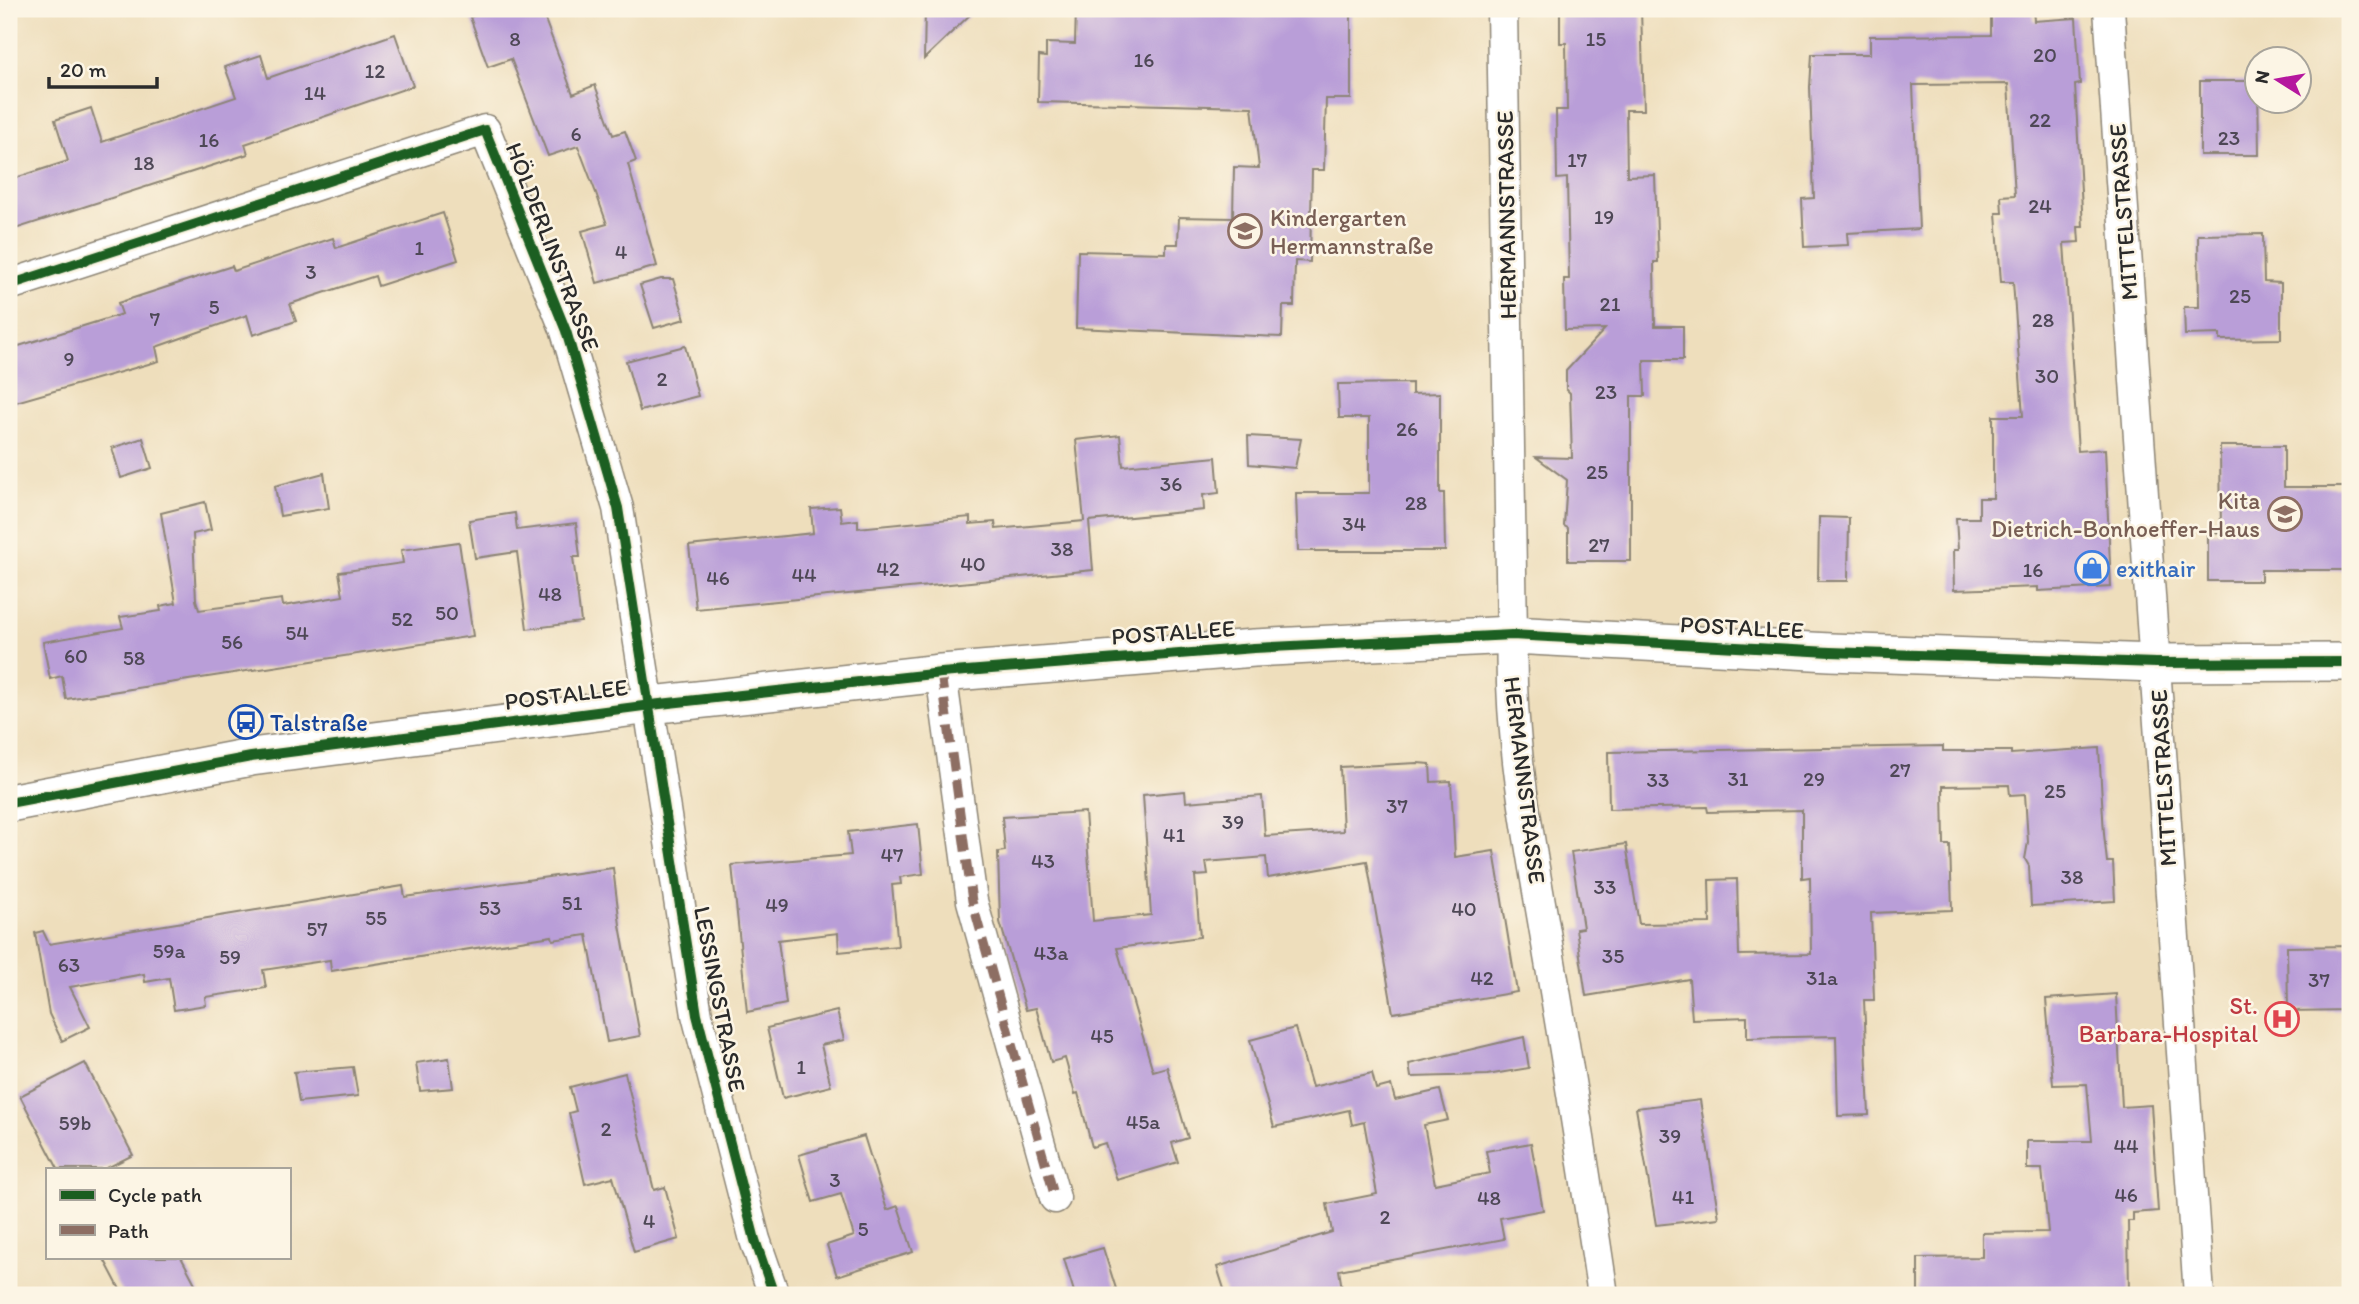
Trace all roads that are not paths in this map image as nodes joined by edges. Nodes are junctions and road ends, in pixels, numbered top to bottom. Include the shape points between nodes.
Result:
1 (1502, 9) edge
2 (2109, 9) edge
3 (9, 285) edge
4 (1512, 635) junction
5 (2350, 662) edge
6 (2156, 663) junction
7 (941, 673) junction
8 (651, 705) junction
9 (9, 803) edge
10 (1055, 1198) dead end
11 (774, 1295) edge
12 (1603, 1295) edge
13 (2199, 1295) edge

1 - 4 street, HERMANNSTRASSE
2 - 6 street, MITTELSTRASSE
3 - 8 street, HÖLDERLINSTRASSE via 485,130 566,331 618,508
4 - 6 street, POSTALLEE
4 - 7 street, POSTALLEE via 1240,649
4 - 12 street, HERMANNSTRASSE via 1510,692 1529,834
5 - 6 street, POSTALLEE
6 - 13 street, MITTELSTRASSE
7 - 8 street, POSTALLEE
7 - 10 street via 972,901
8 - 9 street, POSTALLEE via 251,757
8 - 11 street, LESSINGSTRASSE via 697,1015 755,1240

